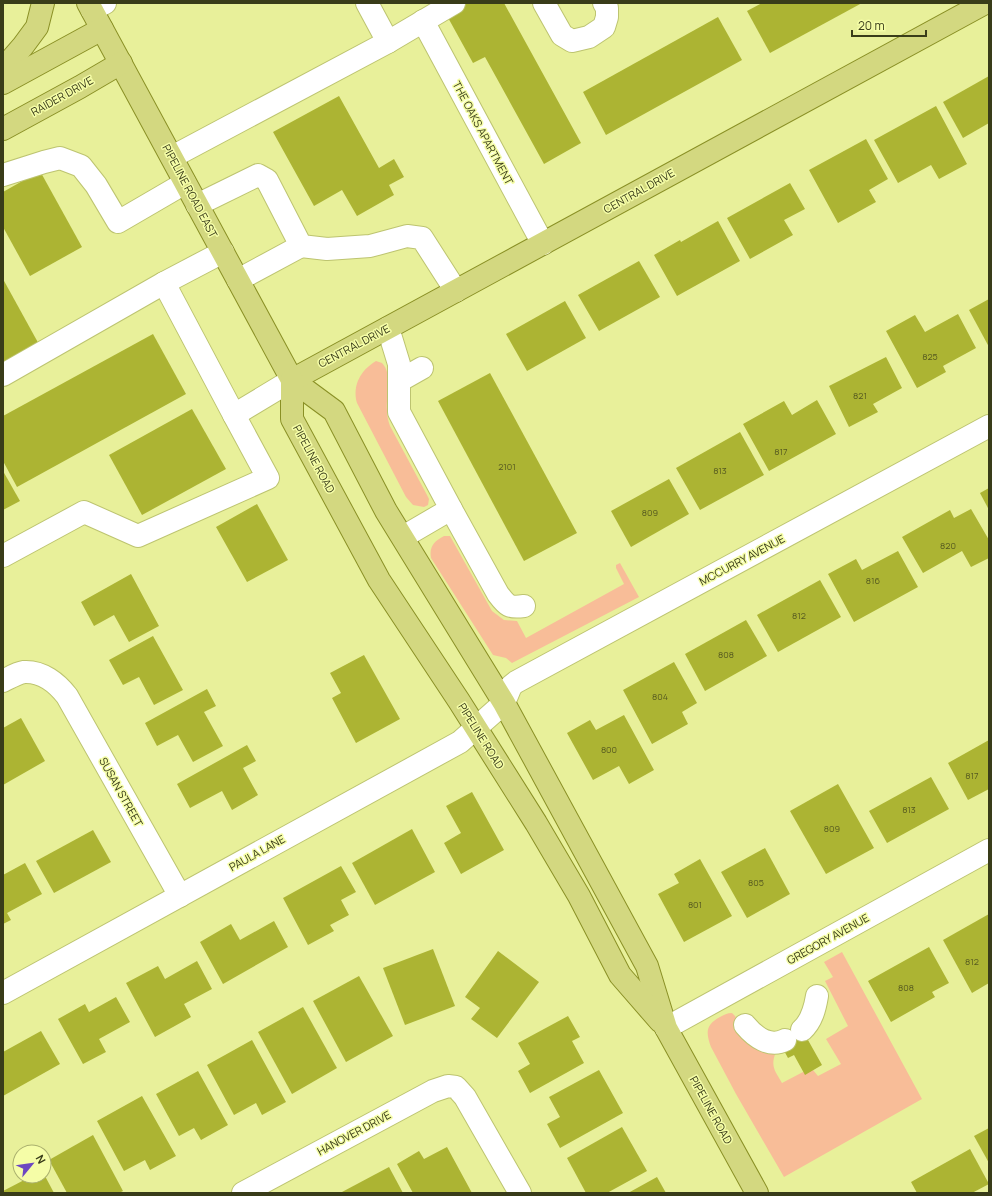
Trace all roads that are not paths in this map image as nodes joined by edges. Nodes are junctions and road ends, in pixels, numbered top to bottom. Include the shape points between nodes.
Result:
1 (42, 3) edge
2 (367, 3) edge
3 (454, 3) edge
4 (544, 3) edge
5 (604, 3) edge
6 (985, 3) edge
7 (97, 11) edge
8 (423, 21) junction
9 (388, 42) junction
10 (121, 63) junction
11 (3, 69) edge
12 (3, 84) edge
13 (3, 128) edge
14 (172, 158) junction
15 (3, 175) edge
16 (186, 183) junction
17 (197, 205) junction
18 (543, 244) junction
19 (301, 246) junction
20 (223, 252) junction
21 (238, 280) junction
22 (164, 283) junction
23 (456, 291) junction
24 (388, 328) junction
25 (422, 368) dead end
26 (3, 375) edge
27 (292, 380) junction
28 (399, 381) junction
29 (234, 415) junction
30 (989, 426) edge
31 (451, 509) junction
32 (403, 537) junction
33 (3, 556) edge
34 (524, 606) dead end
35 (3, 681) edge
36 (504, 703) junction
37 (476, 728) junction
38 (989, 850) edge
39 (180, 896) junction
40 (3, 993) edge
41 (817, 996) dead end
42 (745, 1025) dead end
43 (666, 1028) junction
44 (243, 1193) edge
45 (520, 1193) edge
46 (757, 1193) edge

1 - 11 main road via 37,27
2 - 9 street
3 - 8 street
4 - 5 street via 562,35 572,41 589,37 604,27 607,8
6 - 18 main road, CENTRAL DRIVE
7 - 10 main road, PIPELINE ROAD EAST
7 - 12 main road
8 - 9 street
8 - 18 street, THE OAKS APARTMENT
9 - 14 street
10 - 13 main road, RAIDER DRIVE
10 - 14 main road, PIPELINE ROAD EAST
14 - 16 main road, PIPELINE ROAD EAST
15 - 16 street via 60,158 81,166 96,185 118,222
16 - 17 main road, PIPELINE ROAD EAST
17 - 19 street via 258,175 267,180
17 - 20 main road, PIPELINE ROAD EAST
18 - 23 main road, CENTRAL DRIVE
19 - 21 street
19 - 23 street via 327,249 363,247 408,236 422,238
20 - 21 main road, PIPELINE ROAD EAST
20 - 22 street
21 - 27 main road, PIPELINE ROAD EAST
22 - 26 street
22 - 29 street
23 - 24 main road, CENTRAL DRIVE
24 - 27 main road, CENTRAL DRIVE
24 - 28 street via 398,357
25 - 28 street
27 - 29 street
27 - 32 main road, PIPELINE ROAD via 334,412 386,511
27 - 37 main road, PIPELINE ROAD via 292,419 378,580
28 - 31 street via 398,402 401,417
29 - 33 street via 268,478 138,536 84,512
30 - 36 street, MCCURRY AVENUE via 516,682 510,686
31 - 32 street
31 - 34 street via 498,594 512,607
32 - 36 main road, PIPELINE ROAD
35 - 39 street, SUSAN STREET via 23,672 43,674 68,696
36 - 37 street, PAULA LANE
36 - 43 main road, PIPELINE ROAD via 647,966
37 - 39 street, PAULA LANE via 460,742
37 - 43 main road, PIPELINE ROAD via 579,896 620,975
38 - 43 street, GREGORY AVENUE
39 - 40 street, PAULA LANE
41 - 42 street via 808,1024 794,1035 777,1043 762,1040
43 - 46 main road, PIPELINE ROAD
44 - 45 street, HANOVER DRIVE via 433,1091 448,1086 456,1087 465,1097

